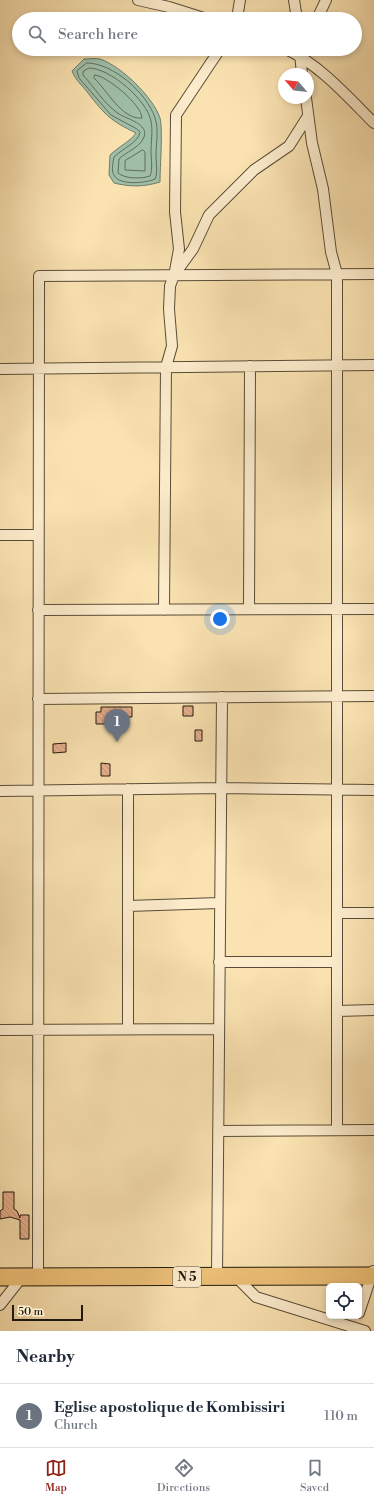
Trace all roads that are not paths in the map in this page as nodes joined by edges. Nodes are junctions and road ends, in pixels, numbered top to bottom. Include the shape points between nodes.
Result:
1 (138, 0) edge
2 (240, 0) edge
3 (294, 0) edge
4 (326, 0) edge
5 (185, 12) edge
6 (238, 12) edge
7 (296, 12) edge
8 (320, 12) edge
9 (215, 56) edge
10 (301, 56) edge
11 (306, 56) edge
12 (302, 68) edge
13 (307, 104) edge
14 (308, 116) junction
15 (374, 123) edge
16 (336, 274) junction
17 (374, 274) edge
18 (174, 275) junction
19 (374, 364) edge
20 (336, 365) junction
21 (250, 366) junction
22 (166, 367) junction
23 (0, 369) edge
24 (39, 369) junction
25 (38, 535) junction
26 (0, 536) edge
27 (249, 609) junction
28 (337, 609) junction
29 (374, 609) edge
30 (38, 610) junction
31 (164, 610) junction
32 (337, 696) junction
33 (374, 696) edge
34 (222, 697) junction
35 (38, 699) junction
36 (220, 788) junction
37 (128, 789) junction
38 (337, 789) junction
39 (38, 790) junction
40 (374, 790) edge
41 (0, 791) edge
42 (219, 903) junction
43 (128, 906) junction
44 (374, 912) edge
45 (337, 913) junction
46 (219, 962) junction
47 (337, 962) junction
48 (374, 1010) edge
49 (337, 1011) junction
50 (128, 1029) junction
51 (218, 1029) junction
52 (0, 1030) edge
53 (38, 1030) junction
54 (218, 1130) junction
55 (337, 1130) junction
56 (374, 1130) edge
57 (373, 1273) edge
58 (217, 1276) junction
59 (235, 1276) junction
60 (0, 1277) edge
61 (30, 1277) junction
62 (362, 1304) edge
63 (0, 1305) edge
64 (357, 1319) edge
65 (354, 1329) edge
66 (365, 1331) edge

1 - 5 street
2 - 6 street
3 - 7 street
4 - 8 street
9 - 18 street via 176,115 175,212 179,249
10 - 12 street
11 - 15 street
13 - 14 street
14 - 16 street via 323,189
14 - 18 street via 289,146 254,170 208,215 193,249
16 - 17 street
16 - 18 street
16 - 20 street
18 - 22 street via 170,286 169,309 172,346
18 - 24 street via 39,276
19 - 20 street
20 - 21 street
20 - 28 street
21 - 22 street
21 - 27 street
22 - 24 street
22 - 31 street
23 - 24 street
24 - 25 street
25 - 26 street
25 - 30 street
27 - 28 street
27 - 31 street
28 - 29 street
28 - 32 street
30 - 31 street
30 - 35 street
32 - 33 street
32 - 34 street
32 - 38 street
34 - 35 street
34 - 36 street
35 - 39 street
36 - 37 street
36 - 38 street
36 - 42 street
37 - 39 street
37 - 43 street
38 - 40 street
38 - 45 street
39 - 41 street
39 - 53 street
42 - 43 street
42 - 46 street
43 - 50 street
44 - 45 street
45 - 47 street
46 - 47 street
46 - 51 street
47 - 49 street
48 - 49 street
49 - 55 street
50 - 51 street
50 - 53 street
51 - 54 street
52 - 53 street
53 - 61 street
54 - 55 street
54 - 58 street
55 - 56 street
57 - 59 highway, N 5
57 - 62 street
58 - 59 highway, N 5
58 - 61 highway, N 5
59 - 65 street via 256,1297
60 - 61 highway, N 5
61 - 63 street
64 - 65 street
65 - 66 street

